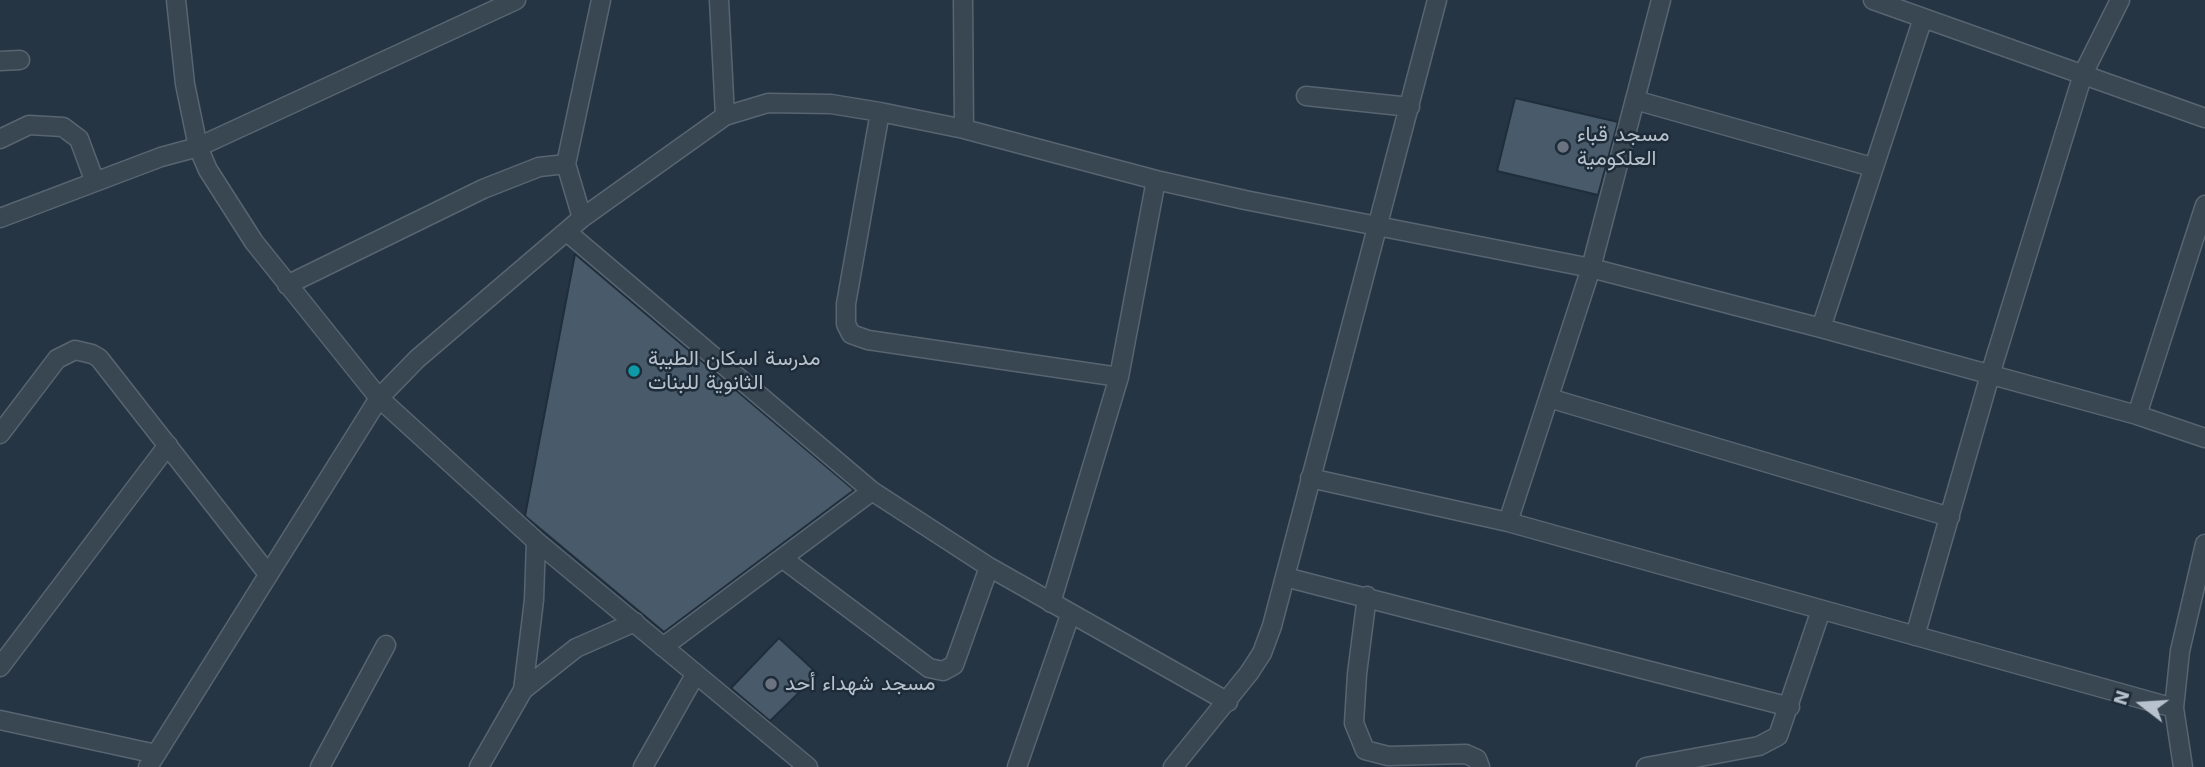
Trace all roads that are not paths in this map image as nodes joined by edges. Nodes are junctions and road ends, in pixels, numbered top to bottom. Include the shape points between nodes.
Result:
1 (176, 0) edge
2 (516, 0) edge
3 (601, 0) edge
4 (719, 0) edge
5 (963, 0) edge
6 (1437, 0) edge
7 (1661, 0) edge
8 (1873, 0) edge
9 (2120, 0) edge
10 (1923, 18) junction
11 (20, 60) dead end
12 (0, 61) edge
13 (2083, 74) junction
14 (1306, 96) dead end
15 (1635, 100) junction
16 (1410, 107) junction
17 (880, 112) junction
18 (725, 116) junction
19 (2205, 118) edge
20 (964, 129) junction
21 (0, 139) edge
22 (198, 146) junction
23 (566, 164) junction
24 (1872, 167) junction
25 (1156, 180) junction
26 (95, 182) junction
27 (2205, 205) edge
28 (0, 218) edge
29 (582, 218) junction
30 (1380, 224) junction
31 (567, 232) junction
32 (1591, 268) junction
33 (286, 285) junction
34 (1821, 328) junction
35 (1990, 375) junction
36 (1118, 377) junction
37 (379, 398) junction
38 (1549, 398) junction
39 (2137, 415) junction
40 (0, 434) edge
41 (2205, 438) edge
42 (168, 445) junction
43 (1310, 478) junction
44 (872, 491) junction
45 (1950, 517) junction
46 (1508, 522) junction
47 (536, 541) junction
48 (2205, 544) edge
49 (782, 558) junction
50 (989, 567) junction
51 (268, 574) junction
52 (1284, 577) junction
53 (1367, 596) junction
54 (1051, 603) junction
55 (1821, 610) junction
56 (1070, 615) junction
57 (635, 622) junction
58 (1915, 636) junction
59 (386, 645) dead end
60 (663, 647) junction
61 (0, 667) edge
62 (695, 676) junction
63 (523, 690) junction
64 (1228, 702) junction
65 (1790, 707) junction
66 (2174, 708) junction
67 (0, 720) edge
68 (152, 761) edge
69 (320, 767) edge
70 (479, 767) edge
71 (643, 767) edge
72 (808, 767) edge
73 (1017, 767) edge
74 (1173, 767) edge
75 (1480, 767) edge
76 (1646, 767) edge
77 (2183, 767) edge

1 - 22 street via 185,84
2 - 22 street
3 - 23 street
4 - 18 street
5 - 20 street
6 - 16 street
7 - 15 street
8 - 10 street
9 - 13 street
10 - 13 street
10 - 24 street
11 - 12 street
13 - 19 street
13 - 35 street
14 - 16 street
15 - 24 street
15 - 32 street
16 - 30 street
17 - 18 street via 788,102 747,107
17 - 20 street
17 - 36 street via 846,304 851,334
18 - 29 street
20 - 25 street
21 - 26 street via 29,125 63,127 79,139
22 - 26 street
22 - 33 street via 221,194
23 - 29 street
23 - 33 street via 539,167 483,189
24 - 34 street
25 - 30 street
25 - 36 street
26 - 28 street
27 - 39 street
29 - 31 street
30 - 32 street
30 - 43 street
31 - 37 street
31 - 44 street
32 - 34 street
32 - 38 street
33 - 37 street
34 - 35 street
35 - 39 street
35 - 45 street
36 - 54 street
37 - 47 street
37 - 51 street
38 - 45 street
38 - 46 street
39 - 41 street
40 - 42 street via 45,371 75,350 99,358
42 - 51 street
42 - 61 street
43 - 46 street
43 - 52 street
44 - 49 street
44 - 50 street
45 - 58 street
46 - 55 street
47 - 57 street
47 - 63 street
48 - 66 street via 2180,651
49 - 50 street via 929,668 943,671 954,665
49 - 60 street
50 - 54 street
51 - 68 street
52 - 53 street
52 - 64 street via 1262,653
53 - 65 street
53 - 75 street via 1354,723 1365,750 1388,756 1466,754
54 - 56 street
55 - 58 street
55 - 65 street
56 - 64 street
56 - 73 street
57 - 60 street
57 - 63 street via 576,648
58 - 66 street
59 - 69 street
60 - 62 street
62 - 71 street
62 - 72 street
63 - 70 street
64 - 74 street
65 - 76 street via 1778,736 1767,744
66 - 77 street
67 - 68 street

